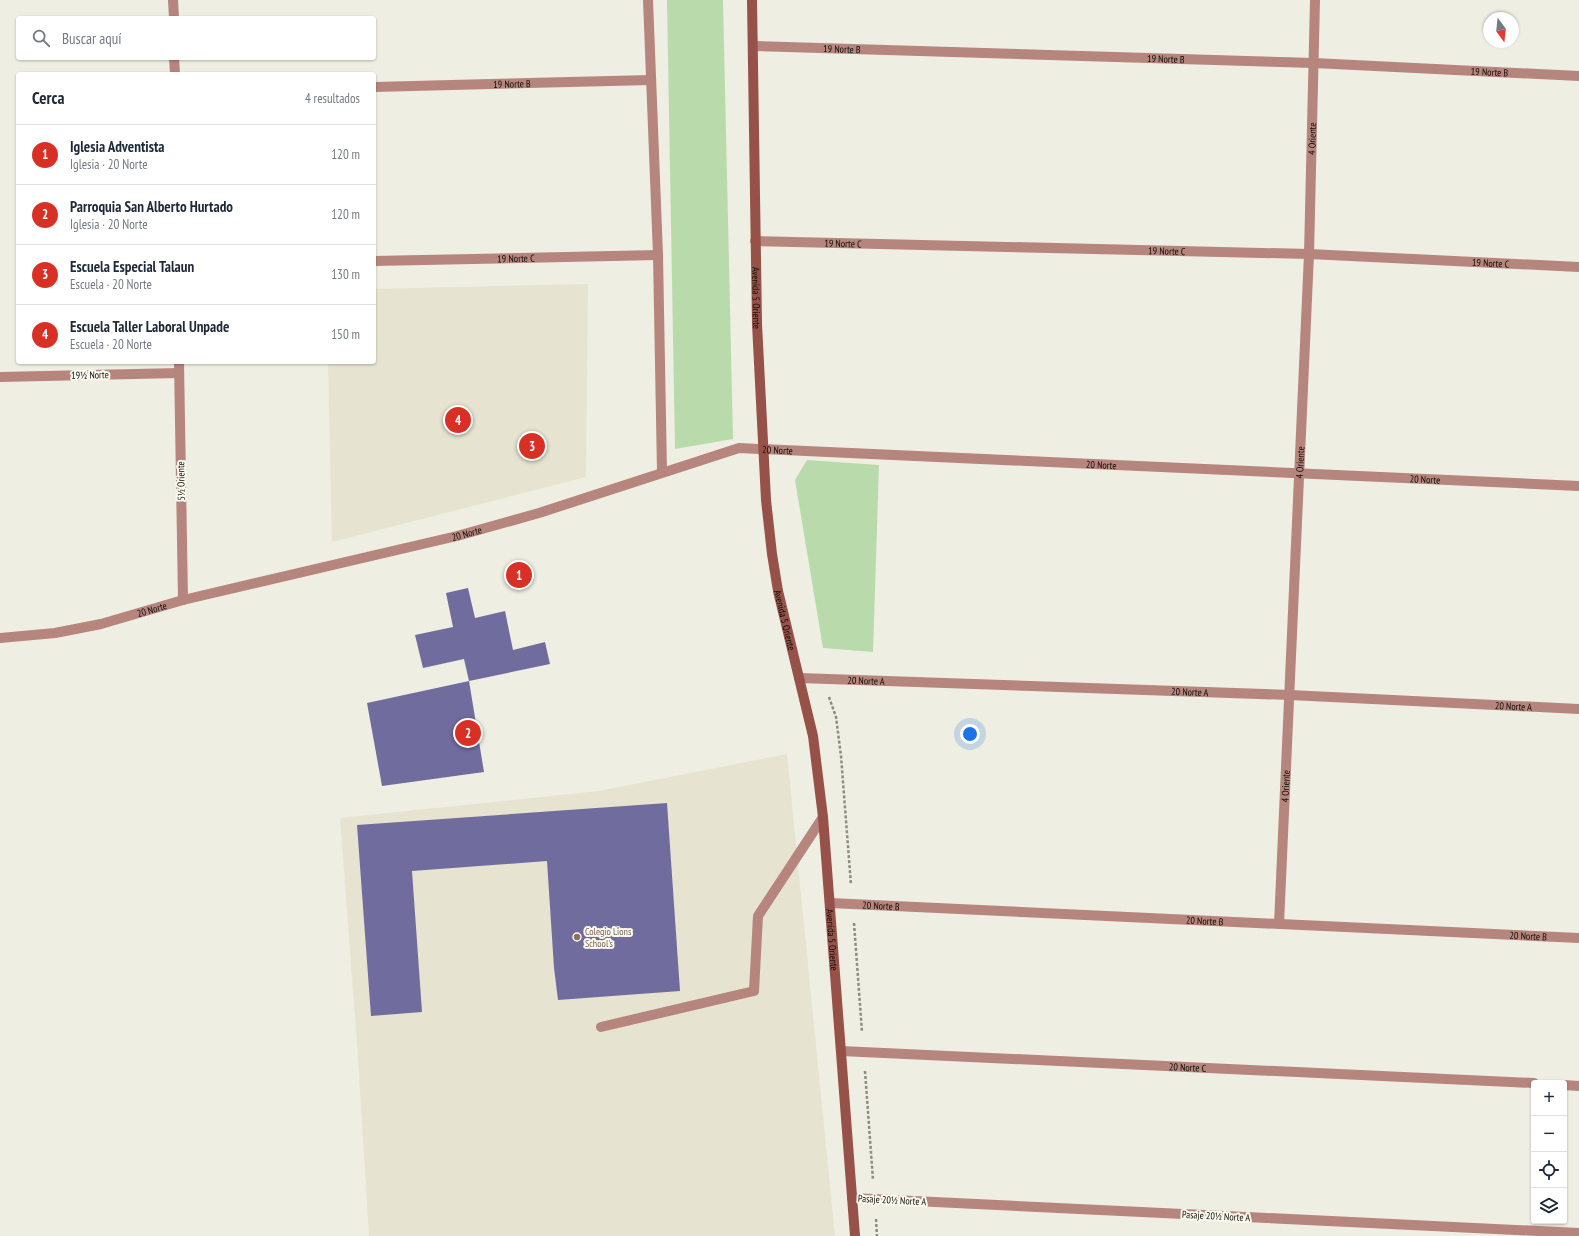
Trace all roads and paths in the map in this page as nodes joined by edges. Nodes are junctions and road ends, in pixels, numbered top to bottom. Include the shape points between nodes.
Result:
1 (173, 0) edge
2 (648, 0) edge
3 (752, 0) edge
4 (1315, 0) edge
5 (174, 16) edge
6 (753, 46) junction
7 (174, 60) edge
8 (1314, 63) junction
9 (175, 72) edge
10 (1579, 76) edge
11 (651, 80) junction
12 (376, 87) edge
13 (755, 241) junction
14 (1308, 254) junction
15 (658, 255) junction
16 (376, 261) edge
17 (1579, 266) edge
18 (179, 364) edge
19 (179, 373) junction
20 (0, 377) edge
21 (763, 449) junction
22 (662, 472) junction
23 (1299, 472) junction
24 (1579, 486) edge
25 (183, 600) junction
26 (0, 638) edge
27 (800, 678) junction
28 (823, 678) junction
29 (1290, 695) junction
30 (1579, 709) edge
31 (823, 817) junction
32 (830, 903) junction
33 (852, 904) junction
34 (1279, 924) junction
35 (1579, 938) edge
36 (601, 1027) dead end
37 (841, 1050) junction
38 (864, 1052) junction
39 (1531, 1084) edge
40 (1567, 1085) edge
41 (1579, 1086) edge
42 (852, 1198) junction
43 (875, 1200) junction
44 (1579, 1233) edge
45 (855, 1236) edge
46 (878, 1236) edge

1 - 5 street
2 - 11 street
3 - 6 street, Avenida 5 Oriente
4 - 8 street, 4 Oriente
6 - 8 street, 19 Norte B
6 - 13 street, Avenida 5 Oriente
7 - 9 street
8 - 10 street, 19 Norte B
8 - 14 street, 4 Oriente
11 - 12 street, 19 Norte B
11 - 15 street
13 - 14 street, 19 Norte C
13 - 21 street, Avenida 5 Oriente
14 - 17 street, 19 Norte C
14 - 23 street, 4 Oriente
15 - 16 street, 19 Norte C
15 - 22 street
18 - 19 street, 5½ Oriente
19 - 20 street, 19½ Norte
19 - 25 street, 5½ Oriente
21 - 22 street, 20 Norte via 739,448
21 - 23 street, 20 Norte
21 - 27 street, Avenida 5 Oriente via 772,554 778,591
22 - 25 street, 20 Norte via 540,513 457,536
23 - 24 street, 20 Norte
23 - 29 street, 4 Oriente
25 - 26 street, 20 Norte via 101,624 55,633
27 - 28 street, 20 Norte A
27 - 31 street, Avenida 5 Oriente via 813,736
28 - 29 street, 20 Norte A
28 - 33 path via 836,717
29 - 30 street, 20 Norte A
29 - 34 street, 4 Oriente
31 - 32 street, Avenida 5 Oriente
31 - 36 street via 758,916 754,991
32 - 33 street, 20 Norte B
32 - 37 street, Avenida 5 Oriente
33 - 34 street, 20 Norte B
33 - 38 path
34 - 35 street, 20 Norte B
37 - 38 street, 20 Norte C
37 - 42 street, Avenida 5 Oriente
38 - 39 street, 20 Norte C
38 - 43 path
40 - 41 street
42 - 43 street, Pasaje 20½ Norte A
42 - 45 street, Avenida 5 Oriente
43 - 44 street, Pasaje 20½ Norte A
43 - 46 path

